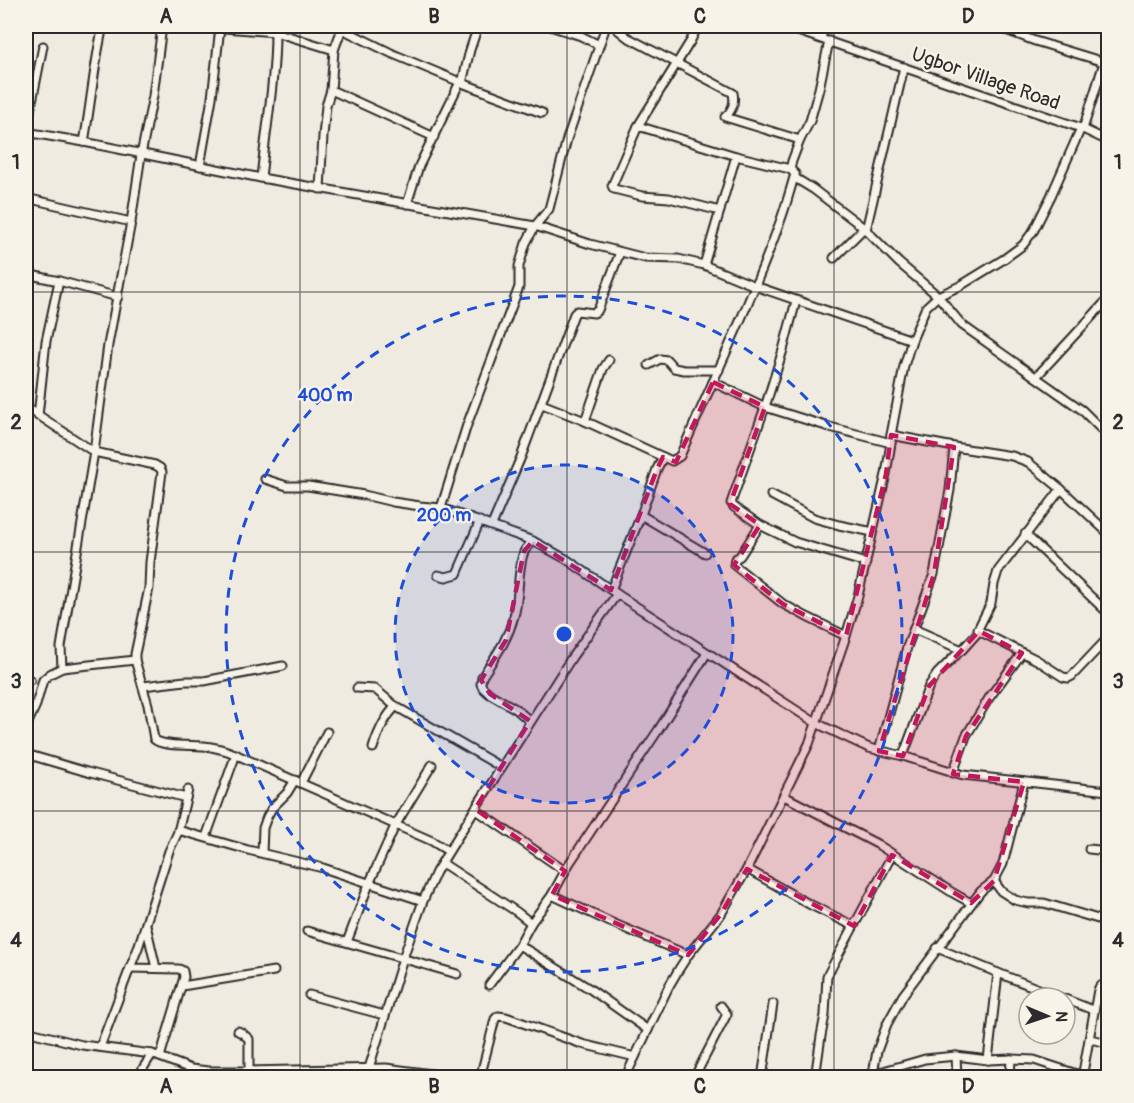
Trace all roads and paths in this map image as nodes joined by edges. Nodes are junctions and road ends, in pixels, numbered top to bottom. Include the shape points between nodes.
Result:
1 (103, 26) edge
2 (162, 26) edge
3 (210, 26) edge
4 (465, 26) edge
5 (550, 26) edge
6 (606, 26) edge
7 (698, 26) edge
8 (783, 26) edge
9 (825, 26) edge
10 (995, 26) edge
11 (220, 27) edge
12 (343, 27) edge
13 (477, 28) edge
14 (617, 29) dead end
15 (275, 32) junction
16 (821, 38) junction
17 (829, 41) junction
18 (599, 45) junction
19 (43, 46) dead end
20 (334, 50) junction
21 (1108, 50) edge
22 (1104, 62) junction
23 (677, 64) junction
24 (904, 67) junction
25 (461, 83) junction
26 (331, 90) junction
27 (542, 113) dead end
28 (638, 126) junction
29 (1082, 128) junction
30 (26, 132) edge
31 (434, 137) junction
32 (800, 140) junction
33 (1108, 141) edge
34 (84, 142) junction
35 (141, 154) junction
36 (736, 156) junction
37 (200, 166) junction
38 (793, 171) junction
39 (261, 178) junction
40 (320, 189) junction
41 (26, 198) edge
42 (407, 204) junction
43 (720, 211) junction
44 (131, 222) junction
45 (535, 226) junction
46 (865, 229) junction
47 (620, 252) junction
48 (834, 258) dead end
49 (704, 265) junction
50 (26, 274) edge
51 (58, 281) junction
52 (755, 286) junction
53 (938, 296) junction
54 (118, 297) junction
55 (1108, 300) edge
56 (796, 301) junction
57 (912, 340) junction
58 (609, 360) dead end
59 (649, 365) dead end
60 (719, 370) junction
61 (1036, 377) junction
62 (713, 382) junction
63 (542, 404) junction
64 (26, 407) edge
65 (765, 407) junction
66 (38, 416) junction
67 (585, 421) junction
68 (891, 435) junction
69 (1108, 436) edge
70 (891, 443) junction
71 (954, 447) junction
72 (94, 452) junction
73 (663, 457) junction
74 (265, 479) dead end
75 (1061, 489) junction
76 (771, 495) dead end
77 (441, 507) junction
78 (640, 515) junction
79 (480, 521) junction
80 (492, 525) junction
81 (760, 525) junction
82 (873, 532) junction
83 (1108, 533) edge
84 (1025, 534) junction
85 (533, 541) junction
86 (705, 553) dead end
87 (866, 563) junction
88 (438, 575) dead end
89 (614, 592) junction
90 (1108, 613) edge
91 (914, 629) junction
92 (979, 631) junction
93 (846, 636) junction
94 (1108, 638) edge
95 (961, 650) junction
96 (707, 653) junction
97 (1022, 653) junction
98 (135, 660) junction
99 (283, 666) dead end
100 (62, 668) junction
101 (143, 686) junction
102 (357, 688) dead end
103 (396, 706) junction
104 (531, 721) junction
105 (816, 723) junction
106 (26, 727) edge
107 (327, 732) dead end
108 (373, 748) dead end
109 (879, 751) junction
110 (26, 754) edge
111 (236, 754) junction
112 (903, 756) junction
113 (432, 765) dead end
114 (501, 767) junction
115 (953, 773) junction
116 (298, 782) junction
117 (1024, 782) junction
118 (188, 790) dead end
119 (1108, 791) edge
120 (784, 796) junction
121 (186, 798) junction
122 (474, 809) junction
123 (395, 826) junction
124 (178, 830) junction
125 (206, 837) junction
126 (1089, 849) dead end
127 (448, 851) junction
128 (1108, 851) edge
129 (262, 853) junction
130 (892, 855) junction
131 (442, 863) junction
132 (747, 869) junction
133 (565, 871) junction
134 (994, 881) junction
135 (369, 884) junction
136 (552, 895) junction
137 (423, 901) junction
138 (971, 903) junction
139 (1108, 922) edge
140 (531, 923) junction
141 (146, 925) junction
142 (854, 926) junction
143 (307, 931) dead end
144 (347, 942) junction
145 (519, 945) junction
146 (938, 948) junction
147 (688, 955) junction
148 (403, 958) junction
149 (130, 968) junction
150 (156, 968) junction
151 (274, 971) dead end
152 (998, 973) junction
153 (457, 975) dead end
154 (489, 985) dead end
155 (182, 986) junction
156 (1030, 986) edge
157 (1108, 986) edge
158 (309, 995) dead end
159 (1077, 1004) edge
160 (773, 1005) dead end
161 (721, 1006) dead end
162 (1093, 1010) junction
163 (384, 1015) junction
164 (648, 1030) junction
165 (26, 1031) edge
166 (238, 1031) dead end
167 (1090, 1039) junction
168 (1108, 1043) edge
169 (100, 1047) junction
170 (152, 1054) junction
171 (956, 1056) junction
172 (160, 1057) junction
173 (635, 1057) junction
174 (1011, 1059) junction
175 (988, 1060) junction
176 (369, 1068) junction
177 (246, 1073) edge
178 (326, 1073) edge
179 (873, 1074) junction
180 (436, 1076) edge
181 (137, 1077) edge
182 (462, 1077) edge
183 (480, 1077) edge
184 (625, 1077) edge
185 (694, 1077) edge
186 (762, 1077) edge
187 (815, 1077) edge
188 (851, 1077) edge
189 (957, 1077) edge
190 (1010, 1077) edge
191 (1083, 1077) edge

1 - 34 street
2 - 35 street
3 - 11 street
4 - 13 street
5 - 18 street
6 - 18 street
7 - 23 street
8 - 16 street, Ugbor Village Road
9 - 16 street
10 - 22 street
11 - 15 street
11 - 37 street
12 - 20 street
12 - 25 street
13 - 25 street
14 - 23 street
15 - 20 street
15 - 39 street
16 - 17 street, Ugbor Village Road
17 - 24 street, Ugbor Village Road
17 - 32 street via 810,121
18 - 45 street via 567,139 549,209
19 - 30 street
20 - 26 street
21 - 22 street
22 - 29 street
23 - 28 street
23 - 32 street via 733,93 735,101 725,117
24 - 29 street, Ugbor Village Road
24 - 46 street
25 - 27 street
25 - 31 street
26 - 31 street
26 - 40 street via 326,106
28 - 36 street
28 - 43 street via 612,183 614,189
29 - 33 street, Ugbor Village Road
29 - 53 street via 1052,196 1023,245
30 - 34 street
31 - 42 street via 419,166
32 - 38 street via 792,161
34 - 35 street
35 - 37 street
35 - 44 street
36 - 38 street
36 - 43 street
37 - 39 street
38 - 46 street via 795,178
38 - 52 street via 781,220
39 - 40 street
40 - 42 street
41 - 44 street
42 - 45 street
43 - 49 street
44 - 54 street
45 - 47 street
45 - 77 street via 519,266 519,287
46 - 48 street
46 - 53 street
47 - 49 street
47 - 63 street via 598,310 574,314
49 - 52 street
50 - 51 street
51 - 54 street
51 - 66 street via 46,341
52 - 56 street
52 - 60 street
53 - 57 street via 926,307
53 - 61 street via 962,324
54 - 72 street
55 - 61 street
56 - 57 street
56 - 65 street
57 - 68 street
58 - 67 street
59 - 60 street via 660,359 684,370
60 - 62 street
61 - 69 street via 1082,410
62 - 65 street
62 - 73 street via 680,456 672,461
63 - 67 street
63 - 80 street
64 - 66 street
65 - 70 street
65 - 81 street via 731,502
66 - 72 street
67 - 73 street
68 - 70 street
68 - 71 street
70 - 82 street
71 - 75 street via 1028,462
71 - 91 street via 934,574
72 - 98 street via 155,465 162,472 149,588
72 - 100 street via 61,647
73 - 78 street
74 - 77 street via 287,486
75 - 83 street
75 - 84 street
76 - 82 street via 814,518
77 - 79 street
78 - 86 street
78 - 89 street
79 - 80 street
79 - 88 street via 457,574
80 - 85 street
81 - 87 street via 795,542
81 - 93 street via 734,565 783,604
82 - 87 street
84 - 90 street
84 - 92 street via 998,570 991,603
85 - 89 street
85 - 104 street via 524,551 517,606 506,640 481,680 490,694
87 - 93 street
89 - 96 street
89 - 104 street
91 - 95 street
91 - 109 street
92 - 95 street
92 - 97 street
93 - 105 street
94 - 97 street via 1068,678
95 - 112 street via 929,686
96 - 105 street
96 - 133 street
97 - 115 street via 966,736
98 - 100 street
98 - 101 street
99 - 101 street via 204,681
100 - 106 street via 43,680
101 - 111 street via 154,739 158,742 210,746
102 - 103 street via 375,689
103 - 108 street via 388,714
103 - 114 street
104 - 114 street
105 - 109 street
105 - 120 street
107 - 116 street
109 - 112 street
110 - 121 street
111 - 116 street
111 - 125 street
112 - 115 street
113 - 123 street
114 - 122 street
115 - 117 street
116 - 123 street
116 - 129 street via 267,817
117 - 119 street
117 - 134 street via 1003,864
118 - 121 street
120 - 130 street
120 - 132 street
121 - 124 street
122 - 127 street
122 - 133 street
123 - 127 street
123 - 135 street
124 - 125 street
124 - 141 street
125 - 129 street
126 - 128 street
127 - 131 street
129 - 135 street
130 - 138 street
130 - 142 street
131 - 137 street
131 - 140 street
132 - 142 street
132 - 147 street via 721,914
133 - 136 street
134 - 138 street
134 - 139 street via 1015,900 1044,903
135 - 137 street
135 - 144 street
136 - 140 street
136 - 147 street
137 - 148 street
138 - 146 street
140 - 145 street
141 - 149 street
141 - 150 street
142 - 187 street via 827,976
143 - 144 street
144 - 148 street
145 - 154 street
145 - 164 street
146 - 152 street
146 - 179 street via 887,1024
147 - 164 street
148 - 153 street
148 - 163 street
149 - 150 street
149 - 169 street
150 - 155 street via 181,969 185,975
151 - 155 street
152 - 156 street
152 - 175 street
155 - 172 street
157 - 162 street via 1100,986
158 - 163 street
159 - 162 street
160 - 186 street
161 - 185 street via 727,1014
162 - 167 street
163 - 176 street
164 - 173 street
165 - 169 street
166 - 177 street via 249,1040
167 - 168 street
167 - 191 street
169 - 170 street
170 - 172 street
170 - 181 street
171 - 175 street
171 - 179 street via 925,1059
171 - 189 street
172 - 177 street via 191,1069
173 - 183 street via 498,1016
173 - 184 street
174 - 175 street
174 - 190 street
174 - 191 street via 1034,1060
176 - 178 street
176 - 180 street
177 - 178 street
179 - 188 street
180 - 182 street

